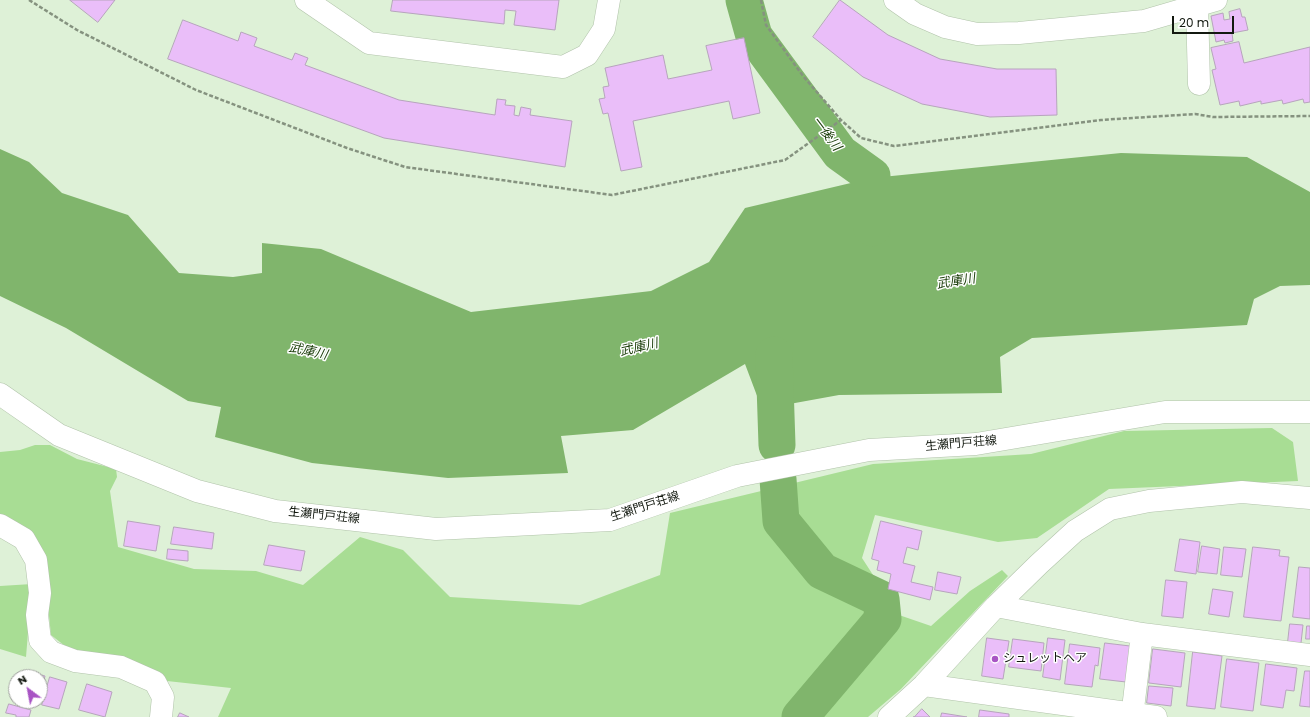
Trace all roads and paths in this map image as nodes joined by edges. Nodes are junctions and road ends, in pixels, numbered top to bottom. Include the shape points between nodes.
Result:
1 (29, 0) edge
2 (306, 0) edge
3 (608, 0) edge
4 (761, 0) edge
5 (894, 0) edge
6 (1206, 3) edge
7 (1199, 84) dead end
8 (1310, 116) edge
9 (841, 120) junction
10 (0, 394) edge
11 (1310, 412) edge
12 (1310, 498) edge
13 (0, 525) edge
14 (996, 606) junction
15 (1142, 634) junction
16 (1310, 655) edge
17 (924, 685) junction
18 (1133, 716) edge
19 (161, 717) edge
20 (889, 717) edge
21 (1156, 717) edge

1 - 9 path via 77,30 196,90 347,148 405,167 612,194 785,160
2 - 3 street via 369,43 563,67 587,55 604,29
4 - 9 path via 766,25 803,76
5 - 6 street via 915,14 945,27 977,34 1019,33 1144,21
6 - 7 street
8 - 9 path via 1214,117 1195,114 1101,120 894,146 861,138
10 - 11 street, 生瀬門戸荘線 via 59,435 196,491 275,511 436,528 610,520 737,476 869,450 976,444 1165,412
12 - 14 street via 1242,492 1110,509 1075,531
13 - 19 street via 24,539 36,560 40,593 37,614 40,640 52,652 75,661 121,668 155,682 163,697
14 - 15 street
14 - 17 street
15 - 16 street
15 - 18 street
17 - 18 street
17 - 20 street
18 - 21 street

